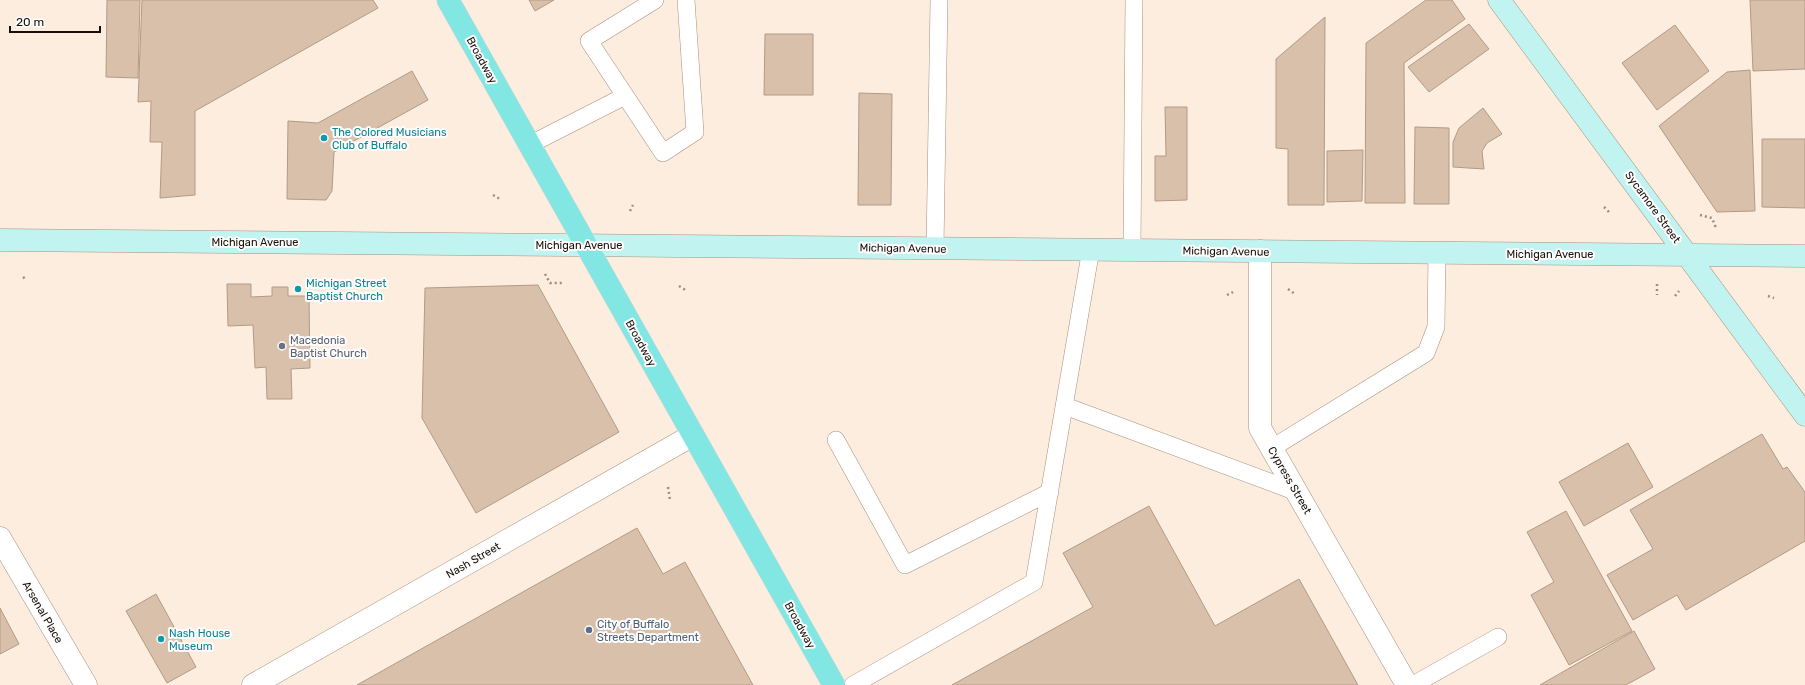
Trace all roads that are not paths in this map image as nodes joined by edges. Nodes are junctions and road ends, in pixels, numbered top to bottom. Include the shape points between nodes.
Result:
1 (448, 0) edge
2 (655, 0) edge
3 (686, 0) edge
4 (939, 0) edge
5 (1134, 0) edge
6 (1499, 0) edge
7 (625, 96) junction
8 (529, 145) junction
9 (0, 240) edge
10 (584, 244) junction
11 (935, 248) junction
12 (1091, 249) junction
13 (1132, 250) junction
14 (1260, 251) junction
15 (1437, 253) junction
16 (1688, 255) junction
17 (1805, 256) edge
18 (1065, 406) junction
19 (1805, 415) edge
20 (694, 435) junction
21 (836, 440) dead end
22 (1272, 448) junction
23 (1050, 492) junction
24 (1297, 492) junction
25 (0, 538) edge
26 (1498, 637) dead end
27 (86, 685) edge
28 (252, 685) edge
29 (834, 685) edge
30 (853, 685) edge
31 (1407, 685) edge
32 (1413, 685) edge

1 - 8 main road, Broadway
2 - 7 lane via 589,41
3 - 7 lane via 695,132 663,153
4 - 11 lane
5 - 13 lane
6 - 16 street, Sycamore Street
7 - 8 lane
8 - 10 main road, Broadway
9 - 10 street, Michigan Avenue
10 - 11 street, Michigan Avenue
10 - 20 main road, Broadway
11 - 12 street, Michigan Avenue
12 - 13 street, Michigan Avenue
12 - 18 lane
13 - 14 street, Michigan Avenue
14 - 15 street, Michigan Avenue
14 - 22 street, Cypress Street via 1260,428
15 - 16 street, Michigan Avenue
15 - 22 lane via 1436,327 1426,353
16 - 17 street, Michigan Avenue
16 - 19 street, Sycamore Street
18 - 23 lane
18 - 24 lane
20 - 28 street, Nash Street
20 - 29 main road, Broadway
21 - 23 lane via 905,565
22 - 24 street, Cypress Street
23 - 30 lane via 1034,582
24 - 31 street, Cypress Street
25 - 27 street, Arsenal Place
26 - 32 lane

